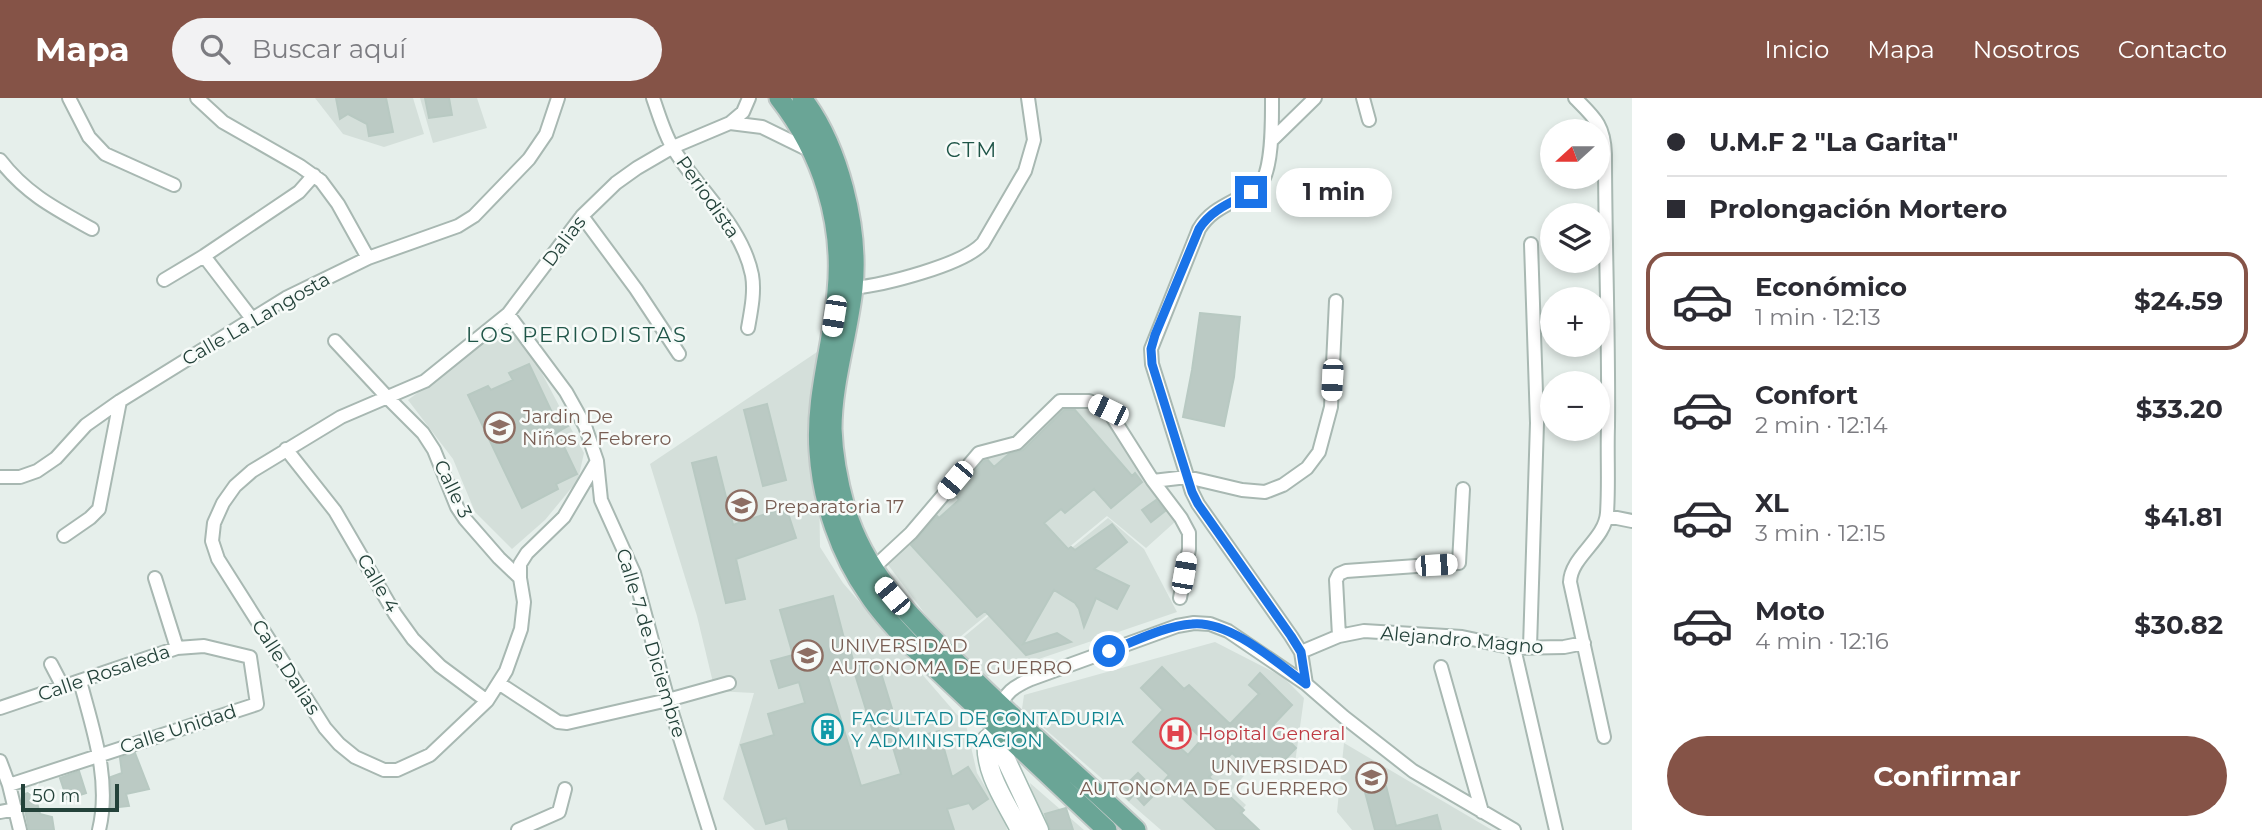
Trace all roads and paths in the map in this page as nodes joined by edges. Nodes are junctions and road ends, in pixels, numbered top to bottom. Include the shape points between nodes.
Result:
1 (69, 98) edge
2 (197, 98) edge
3 (558, 98) edge
4 (653, 98) edge
5 (749, 98) edge
6 (779, 98) edge
7 (802, 98) edge
8 (1028, 98) edge
9 (1272, 98) edge
10 (1315, 98) edge
11 (1363, 98) edge
12 (1575, 98) edge
13 (1369, 120) dead end
14 (730, 123) junction
15 (1271, 141) junction
16 (673, 148) junction
17 (814, 153) junction
18 (0, 160) edge
19 (314, 175) junction
20 (174, 185) dead end
21 (582, 216) junction
22 (92, 229) dead end
23 (1531, 244) dead end
24 (204, 256) junction
25 (368, 258) junction
26 (164, 280) dead end
27 (853, 288) junction
28 (1336, 301) dead end
29 (509, 314) junction
30 (253, 320) junction
31 (748, 328) dead end
32 (335, 341) dead end
33 (679, 354) dead end
34 (388, 398) junction
35 (120, 401) junction
36 (286, 449) junction
37 (597, 461) junction
38 (0, 477) edge
39 (1187, 477) junction
40 (1153, 481) junction
41 (1463, 489) dead end
42 (1607, 516) junction
43 (1632, 520) edge
44 (64, 537) dead end
45 (212, 541) joint
46 (866, 574) junction
47 (155, 578) dead end
48 (520, 578) junction
49 (1180, 598) dead end
50 (1339, 636) junction
51 (1584, 643) junction
52 (270, 645) junction
53 (1530, 647) junction
54 (177, 648) junction
55 (1514, 648) junction
56 (1301, 652) junction
57 (250, 657) junction
58 (51, 664) dead end
59 (1441, 667) dead end
60 (80, 681) junction
61 (729, 683) dead end
62 (499, 684) junction
63 (1306, 684) junction
64 (62, 687) junction
65 (668, 700) junction
66 (487, 701) junction
67 (1000, 706) junction
68 (0, 708) edge
69 (1000, 729) junction
70 (1604, 737) dead end
71 (99, 754) junction
72 (0, 761) edge
73 (9, 785) junction
74 (565, 789) dead end
75 (16, 808) junction
76 (0, 812) edge
77 (1482, 812) junction
78 (20, 830) edge
79 (99, 830) edge
80 (518, 830) edge
81 (709, 830) edge
82 (1020, 830) edge
83 (1039, 830) edge
84 (1107, 830) edge
85 (1136, 830) edge
86 (1514, 830) edge
87 (1556, 830) edge

1 - 20 street via 96,147
2 - 19 street via 223,122
3 - 25 street, Calle La Langosta via 547,134 474,216
4 - 16 street, Periodista
5 - 14 street, Dalias via 743,112
6 - 17 main road
7 - 27 main road via 844,186 852,224
8 - 27 street via 1034,139 1025,171 976,251 883,285
9 - 15 street
10 - 15 street
11 - 13 street
12 - 42 street via 1598,121 1604,137
14 - 16 street, Dalias
14 - 17 street via 762,127
15 - 39 street via 1260,185 1213,211 1199,229 1151,349
16 - 21 street, Dalias via 616,183
16 - 31 street, Periodista via 744,250 752,276
17 - 46 main road via 827,187 839,255 818,415 819,452 836,533
18 - 22 street via 36,198
19 - 24 street via 299,192
19 - 25 street via 338,204
21 - 29 street, Dalias
21 - 33 street
23 - 53 street via 1537,423
24 - 26 street
24 - 30 street
25 - 30 street, Calle La Langosta via 286,298
27 - 46 main road via 832,429 845,509
28 - 39 street via 1331,407 1319,452 1307,468 1265,492
29 - 34 street, Dalias via 425,381
29 - 37 street, Calle 7 de Diciembre via 566,393 585,426
30 - 35 street, Calle La Langosta
32 - 34 street
34 - 36 street, Dalias via 341,417
34 - 48 street, Calle 3 via 435,450 465,519
35 - 38 street, Calle La Langosta via 86,425 56,458 37,471
35 - 44 street via 99,509
36 - 45 street, Dalias via 235,486 214,523
36 - 66 street, Calle 4 via 335,511 413,639
37 - 48 street via 564,517 527,553 520,564
37 - 65 street, Calle 7 de Diciembre via 601,500 634,573
39 - 40 street
39 - 56 street via 1198,504
40 - 46 street via 1108,410 1089,401 1060,401 1017,443 979,453 911,533
40 - 49 street via 1189,533
41 - 50 street via 1459,563 1339,574
42 - 43 street
42 - 51 street via 1570,574
45 - 52 street, Calle Dalias via 218,559
46 - 67 main road via 880,581
46 - 69 main road via 886,618
47 - 54 street
48 - 62 street via 524,602 521,629
50 - 55 street, Alejandro Magno via 1364,631 1462,637
50 - 56 street, Alejandro Magno
51 - 53 street, Alejandro Magno via 1564,648
51 - 70 street
52 - 57 street
52 - 66 street, Calle Dalias via 332,736 355,757 384,770 397,770 430,755
53 - 55 street, Alejandro Magno
54 - 57 street, Calle Rosaleda via 204,646
54 - 60 street, Calle Rosaleda
55 - 87 street
56 - 63 street
57 - 71 street, Calle Unidad via 257,704
58 - 64 street
59 - 77 street
60 - 64 street, Calle Rosaleda
60 - 71 street
61 - 65 street
62 - 65 street via 558,722 567,723
62 - 66 street
63 - 67 street via 1228,631 1194,623 1031,679 1014,687
63 - 77 street via 1413,771
64 - 68 street, Calle Rosaleda
65 - 81 street, Calle 7 de Diciembre
67 - 69 street
67 - 85 main road
69 - 82 street via 988,738 985,754
69 - 83 street via 1001,749
69 - 84 main road
71 - 73 street, Calle Unidad
71 - 79 street via 104,794
72 - 73 street
73 - 75 street
74 - 80 street via 559,812
75 - 76 street
75 - 78 street
77 - 86 street

